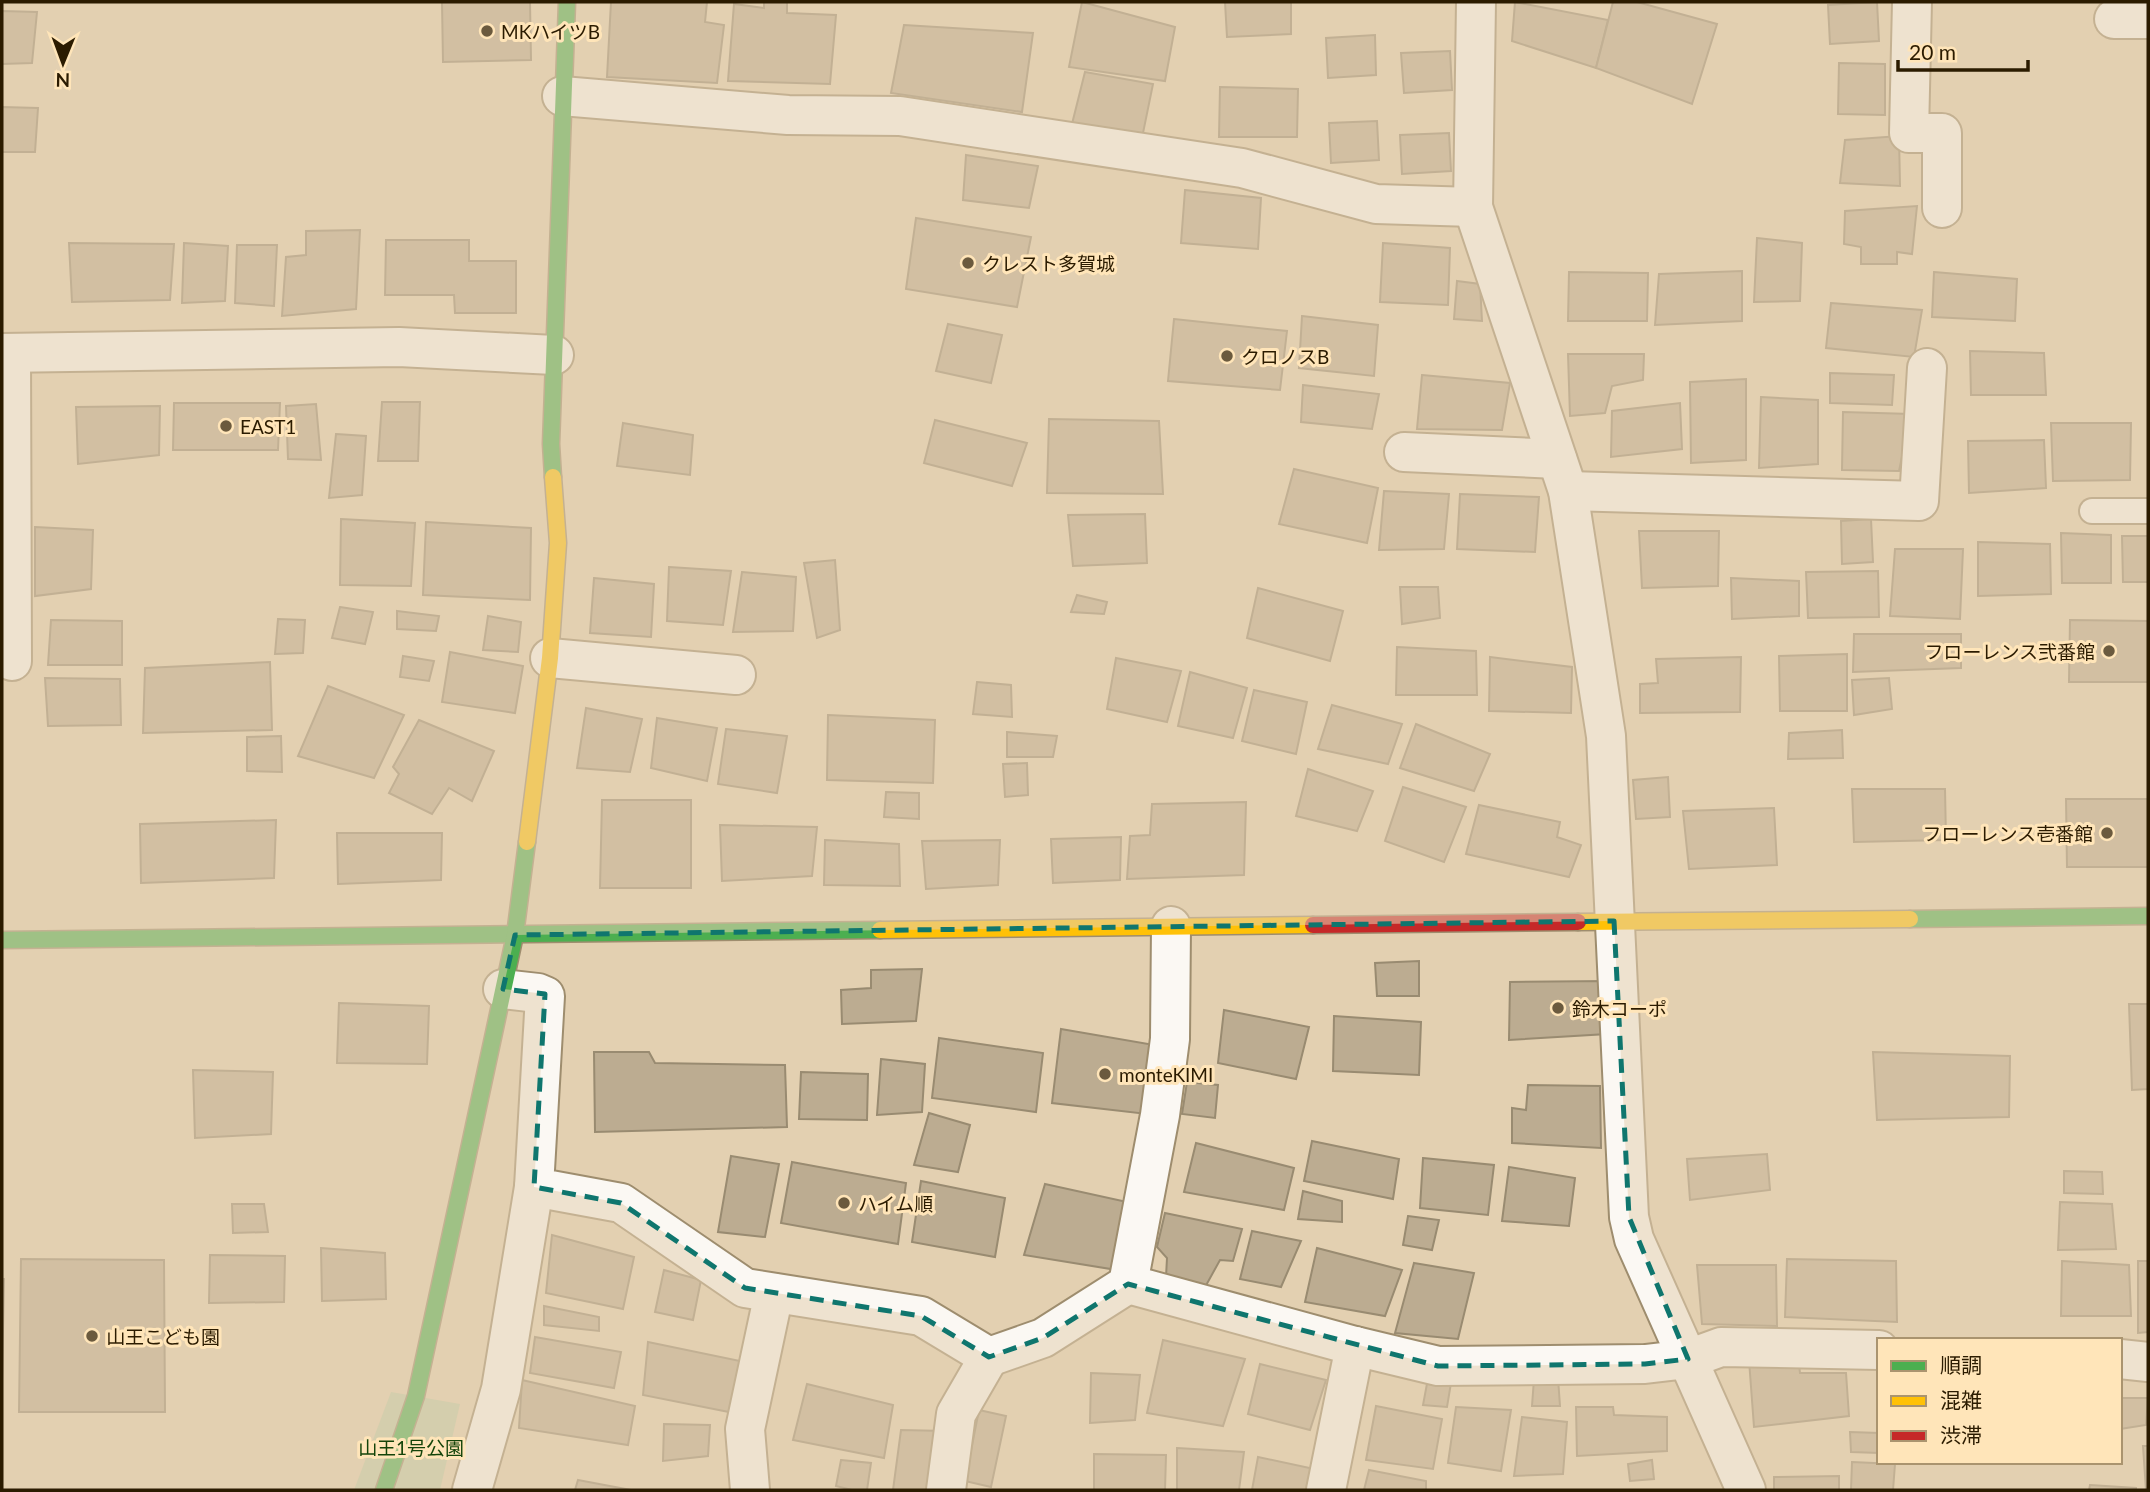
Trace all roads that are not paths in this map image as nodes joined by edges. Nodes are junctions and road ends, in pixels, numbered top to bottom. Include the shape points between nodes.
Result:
1 (567, 2) edge
2 (1476, 2) edge
3 (1912, 2) edge
4 (562, 96) junction
5 (1473, 207) junction
6 (1942, 208) dead end
7 (6, 353) edge
8 (554, 355) junction
9 (1927, 368) dead end
10 (1404, 452) dead end
11 (1562, 475) junction
12 (2092, 511) dead end
13 (2148, 511) edge
14 (550, 658) junction
15 (12, 661) dead end
16 (736, 674) dead end
17 (2148, 916) edge
18 (1614, 921) junction
19 (1171, 926) junction
20 (515, 935) junction
21 (2, 940) edge
22 (503, 989) junction
23 (534, 1187) junction
24 (1128, 1284) junction
25 (774, 1293) junction
26 (1355, 1346) junction
27 (1877, 1350) edge
28 (989, 1357) junction
29 (1688, 1359) junction
30 (2122, 1359) edge
31 (2148, 1362) edge
32 (384, 1490) edge
33 (472, 1490) edge
34 (750, 1490) edge
35 (946, 1490) edge
36 (1326, 1490) edge
37 (1746, 1490) edge

1 - 4 street
2 - 5 street
3 - 6 street via 1909,133 1942,134
4 - 5 street via 788,116 900,116 1242,168 1376,204
4 - 8 street
5 - 11 street
7 - 8 street via 399,347
7 - 15 street
8 - 14 street via 551,444 558,543
9 - 11 street via 1919,501
10 - 11 street
11 - 18 street via 1606,736
12 - 13 lane
14 - 16 street
14 - 20 street
17 - 18 street
18 - 19 street
18 - 29 street via 1629,1217 1634,1239
19 - 20 street
19 - 24 street via 1170,1040
20 - 21 street
20 - 22 street
22 - 23 street via 545,996
22 - 32 street via 416,1396
23 - 25 street via 621,1203 744,1288
23 - 33 street via 501,1389
24 - 26 street
24 - 28 street via 1043,1338
25 - 28 street via 921,1316
25 - 34 street via 746,1429
26 - 29 street via 1438,1366 1645,1364
26 - 36 street
27 - 29 street via 1721,1347
28 - 35 street via 956,1414
29 - 37 street
30 - 31 street

